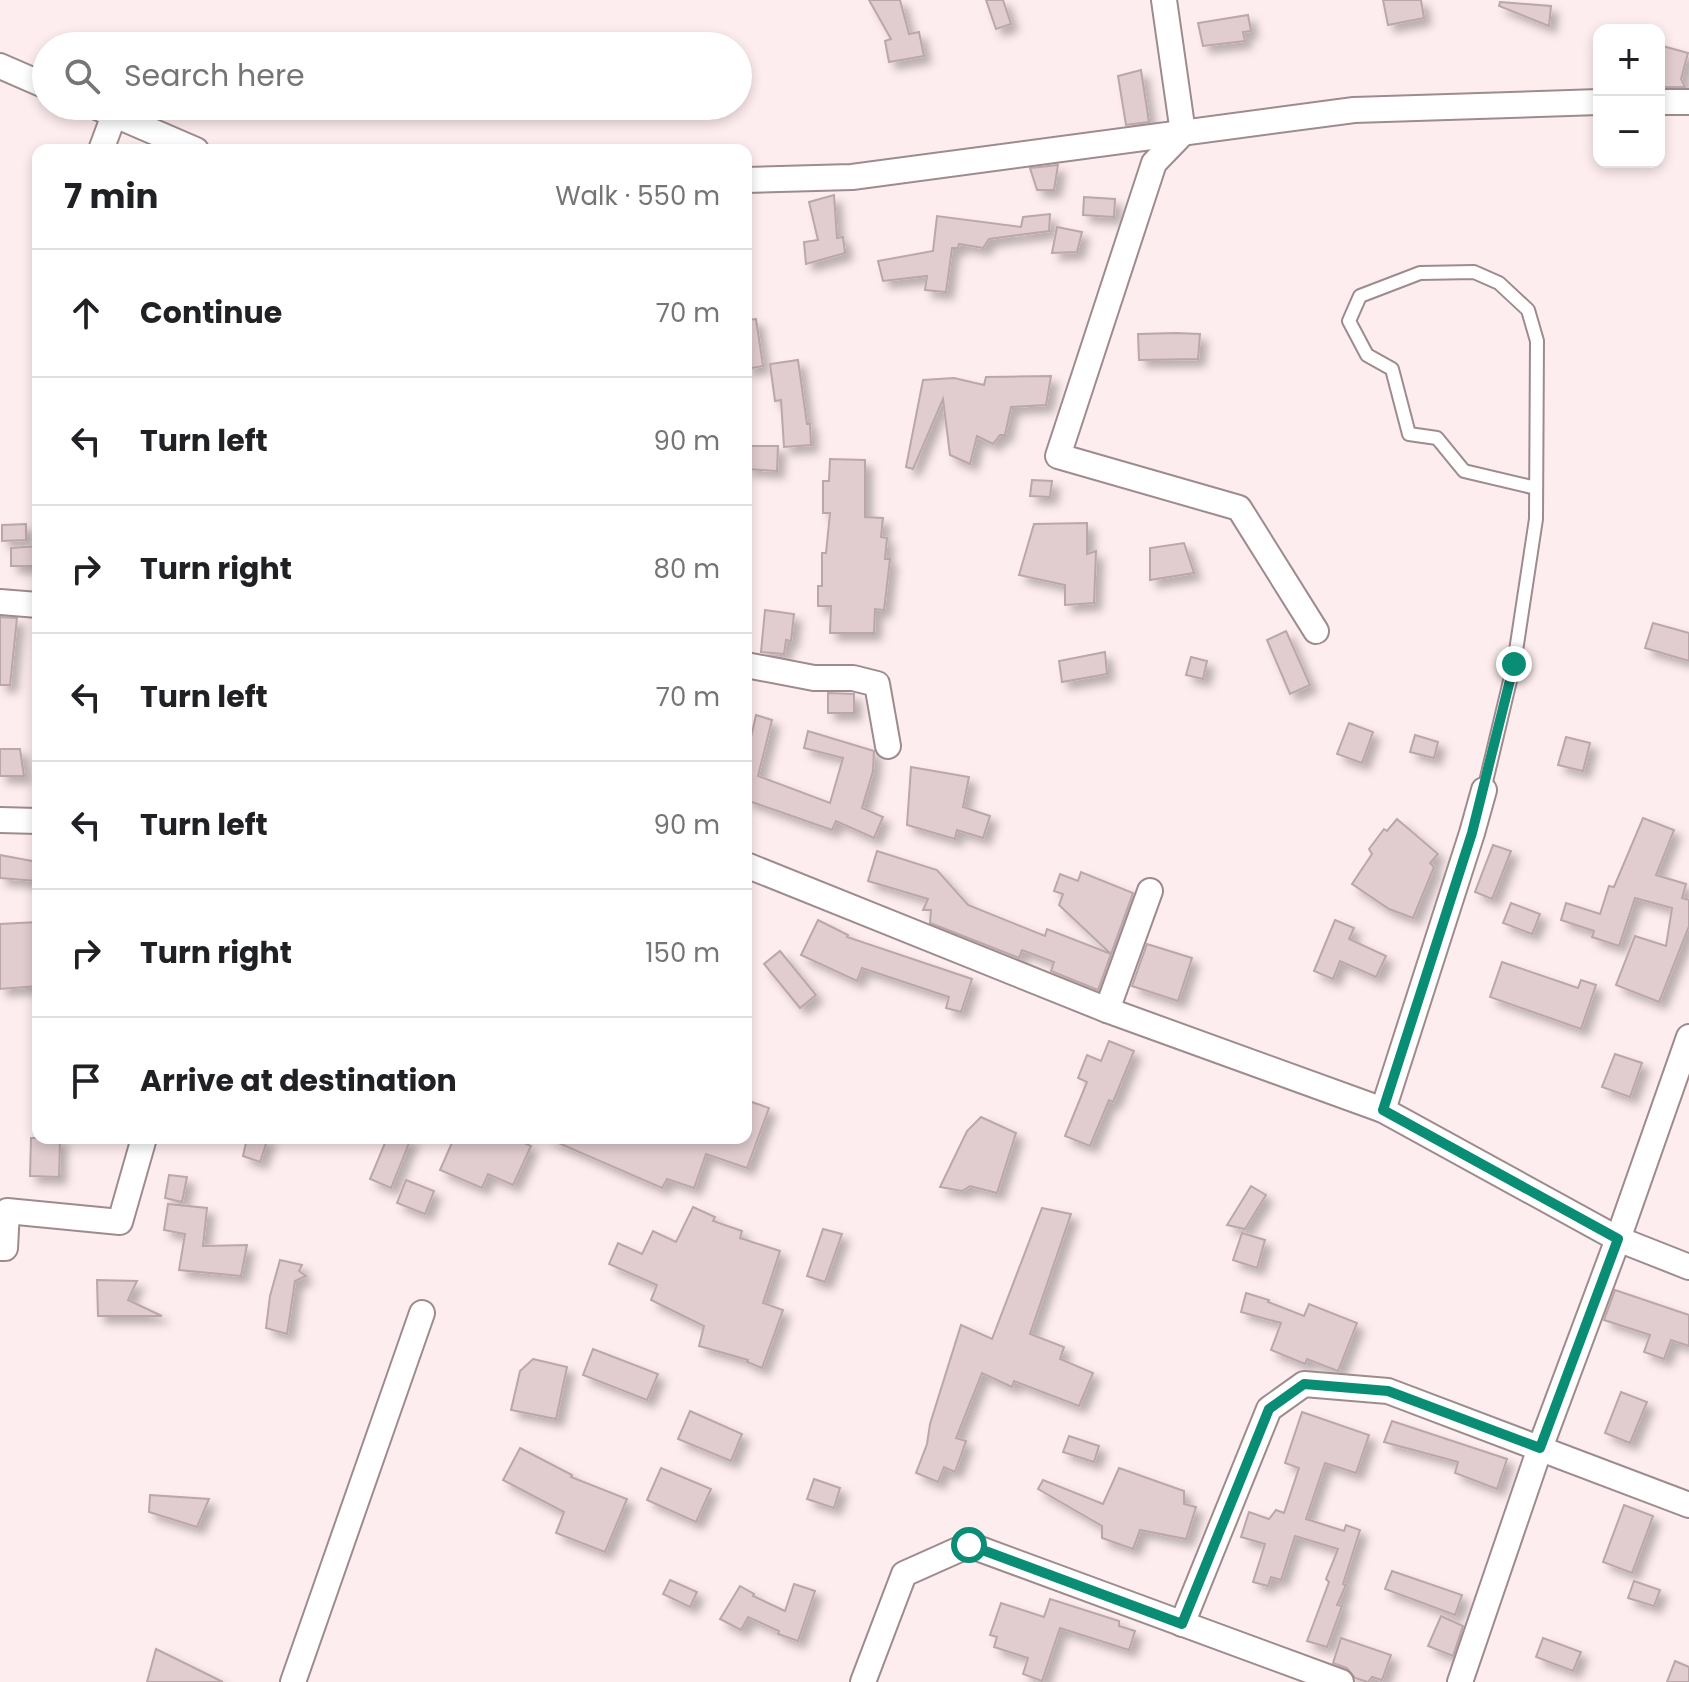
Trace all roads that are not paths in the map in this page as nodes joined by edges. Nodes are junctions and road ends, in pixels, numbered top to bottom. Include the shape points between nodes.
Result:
1 (1164, 0) edge
2 (0, 66) edge
3 (32, 80) edge
4 (1593, 102) edge
5 (1665, 102) edge
6 (1689, 102) edge
7 (103, 120) edge
8 (127, 120) edge
9 (1183, 133) junction
10 (101, 144) edge
11 (182, 144) edge
12 (752, 180) edge
13 (1536, 488) junction
14 (0, 602) edge
15 (32, 605) edge
16 (1316, 631) dead end
17 (752, 666) edge
18 (888, 746) dead end
19 (1484, 790) joint
20 (0, 820) edge
21 (32, 821) edge
22 (752, 867) edge
23 (1150, 891) dead end
24 (1107, 1010) junction
25 (1689, 1037) edge
26 (1383, 1110) junction
27 (142, 1144) edge
28 (1618, 1239) junction
29 (0, 1248) edge
30 (1689, 1267) edge
31 (422, 1313) dead end
32 (1540, 1448) junction
33 (1689, 1505) edge
34 (1182, 1624) junction
35 (293, 1682) edge
36 (863, 1682) edge
37 (1341, 1682) edge
38 (1460, 1682) edge

1 - 9 street
2 - 3 street
4 - 9 street via 1354,110
5 - 6 street
7 - 10 street
8 - 11 street
9 - 12 street via 852,177
9 - 16 street via 1154,163 1058,456 1239,508
13 - 13 lane via 1537,341 1528,310 1499,283 1474,272 1420,273 1360,296 1349,321 1367,355 1392,369 1409,434 1437,438 1464,471
13 - 19 lane via 1514,664
14 - 15 street
17 - 18 street via 877,684
19 - 26 street
20 - 21 street
22 - 24 street
23 - 24 street
24 - 26 street
25 - 28 street
26 - 28 street
27 - 29 street via 120,1222 7,1211 5,1248
28 - 30 street
28 - 32 street
31 - 35 street
32 - 33 street
32 - 34 street via 1388,1391 1304,1384 1269,1409
32 - 38 street
34 - 36 street via 969,1545 904,1574
34 - 37 street

